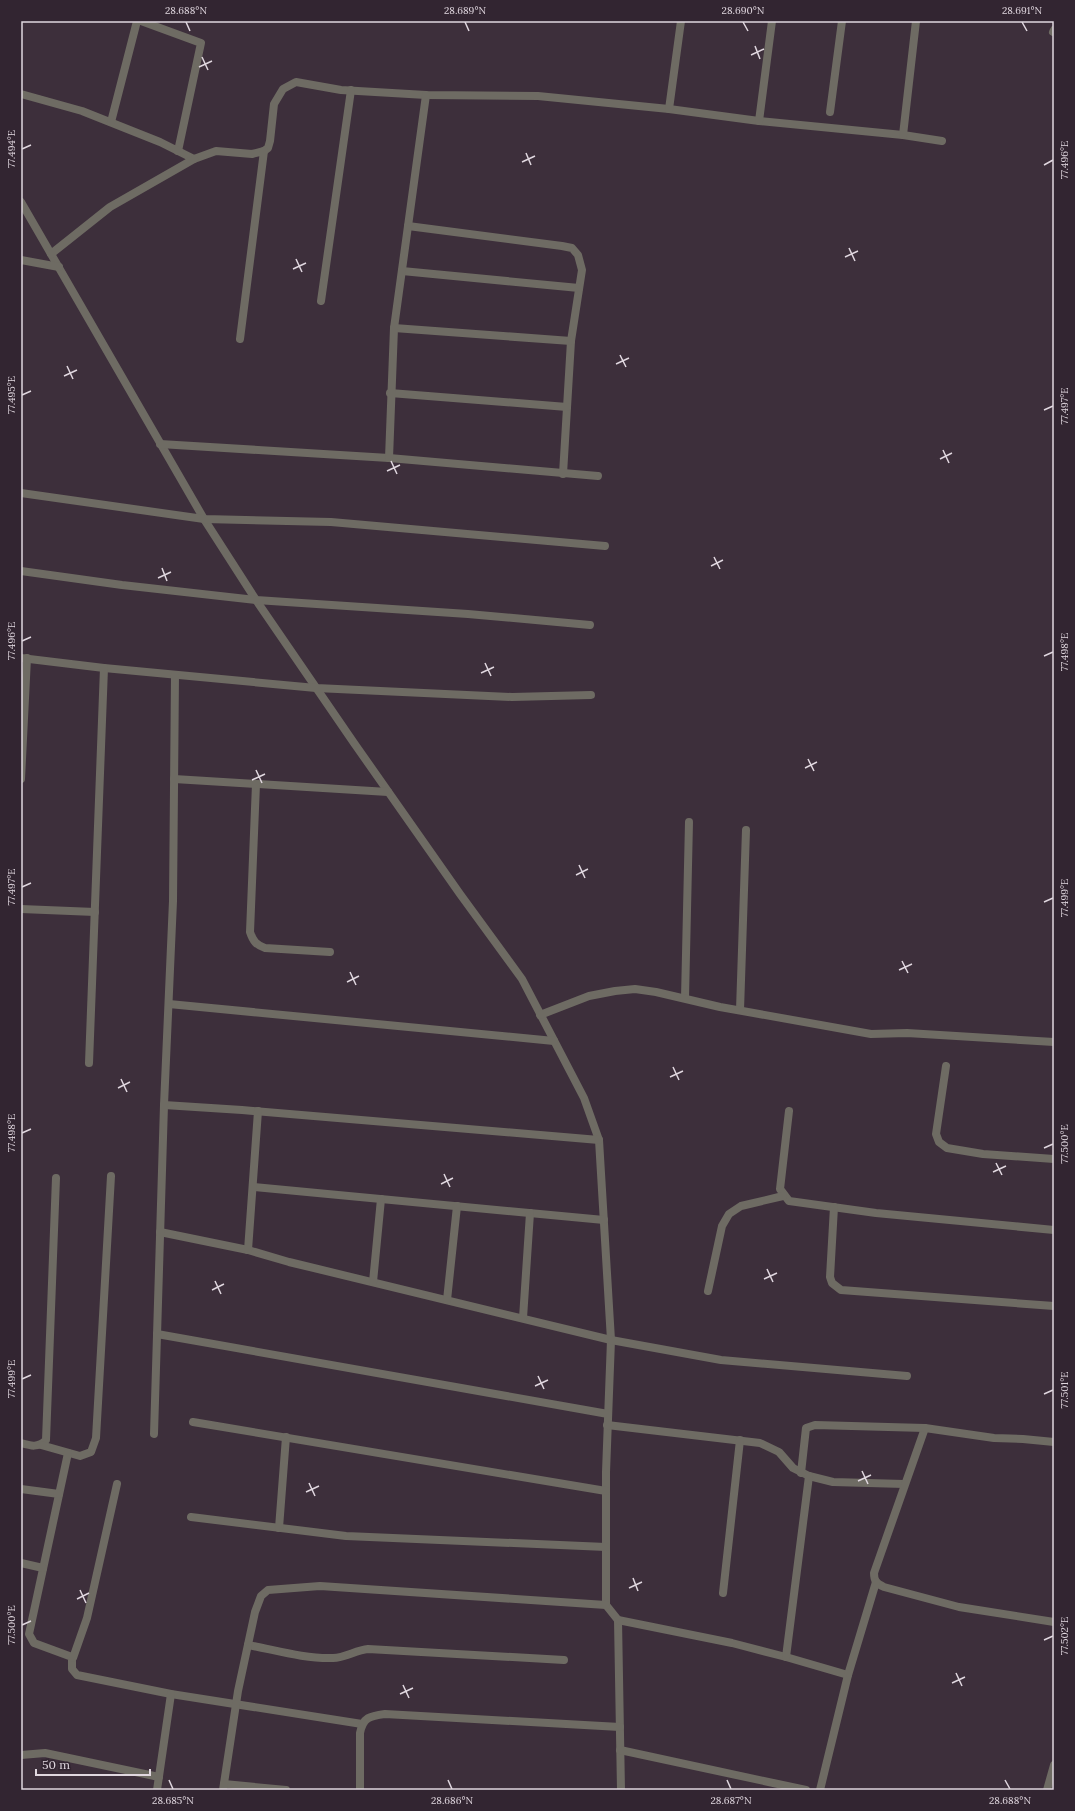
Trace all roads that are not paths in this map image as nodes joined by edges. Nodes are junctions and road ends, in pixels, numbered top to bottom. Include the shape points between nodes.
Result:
1 (137, 21) edge
2 (141, 21) edge
3 (681, 21) edge
4 (772, 21) edge
5 (842, 21) edge
6 (916, 21) edge
7 (351, 90) junction
8 (21, 94) edge
9 (426, 95) junction
10 (669, 109) junction
11 (830, 112) dead end
12 (760, 121) junction
13 (111, 122) junction
14 (903, 135) junction
15 (942, 141) dead end
16 (178, 151) junction
17 (264, 151) junction
18 (194, 159) junction
19 (21, 202) edge
20 (408, 226) junction
21 (51, 254) junction
22 (21, 260) edge
23 (59, 267) junction
24 (402, 271) junction
25 (579, 288) junction
26 (321, 301) dead end
27 (394, 328) junction
28 (240, 339) dead end
29 (570, 341) junction
30 (390, 393) junction
31 (567, 407) junction
32 (160, 444) junction
33 (388, 458) junction
34 (563, 474) junction
35 (598, 476) dead end
36 (21, 493) edge
37 (204, 519) junction
38 (605, 546) dead end
39 (21, 572) edge
40 (256, 600) junction
41 (590, 625) dead end
42 (24, 658) edge
43 (104, 668) junction
44 (175, 675) junction
45 (316, 688) junction
46 (591, 695) dead end
47 (22, 748) edge
48 (21, 779) edge
49 (174, 779) junction
50 (256, 784) junction
51 (388, 792) junction
52 (689, 822) dead end
53 (746, 830) dead end
54 (21, 909) edge
55 (95, 912) junction
56 (330, 952) dead end
57 (685, 998) junction
58 (169, 1004) junction
59 (740, 1010) junction
60 (540, 1015) junction
61 (554, 1041) junction
62 (1054, 1042) edge
63 (89, 1063) dead end
64 (946, 1066) dead end
65 (164, 1105) junction
66 (258, 1111) junction
67 (789, 1111) dead end
68 (599, 1140) junction
69 (1054, 1159) edge
70 (111, 1176) dead end
71 (56, 1178) dead end
72 (253, 1187) junction
73 (784, 1196) junction
74 (381, 1199) junction
75 (457, 1206) junction
76 (834, 1207) junction
77 (530, 1213) junction
78 (604, 1220) junction
79 (1054, 1230) edge
80 (160, 1232) junction
81 (248, 1250) junction
82 (374, 1282) junction
83 (708, 1291) dead end
84 (446, 1300) junction
85 (1054, 1306) edge
86 (523, 1318) junction
87 (157, 1334) junction
88 (611, 1340) junction
89 (907, 1376) dead end
90 (608, 1414) junction
91 (193, 1422) dead end
92 (607, 1425) junction
93 (925, 1428) junction
94 (154, 1434) dead end
95 (286, 1437) junction
96 (740, 1440) junction
97 (1054, 1442) edge
98 (21, 1444) edge
99 (41, 1444) junction
100 (68, 1453) junction
101 (800, 1473) junction
102 (809, 1476) junction
103 (117, 1484) dead end
104 (904, 1484) junction
105 (21, 1489) edge
106 (606, 1491) junction
107 (59, 1494) junction
108 (192, 1517) dead end
109 (279, 1528) junction
110 (606, 1548) junction
111 (21, 1563) edge
112 (43, 1568) junction
113 (876, 1582) junction
114 (723, 1593) dead end
115 (606, 1605) junction
116 (618, 1620) junction
117 (1054, 1622) edge
118 (248, 1645) junction
119 (786, 1657) junction
120 (73, 1658) junction
121 (564, 1660) dead end
122 (848, 1675) junction
123 (171, 1694) junction
124 (236, 1703) junction
125 (362, 1724) junction
126 (620, 1727) junction
127 (620, 1750) junction
128 (21, 1754) edge
129 (1054, 1765) edge
130 (159, 1777) junction
131 (223, 1787) edge
132 (157, 1790) edge
133 (286, 1790) edge
134 (360, 1790) edge
135 (621, 1790) edge
136 (806, 1790) edge
137 (820, 1790) edge
138 (1047, 1790) edge

1 - 13 street
2 - 16 street via 201,43
3 - 10 street
4 - 12 street
5 - 11 street
6 - 14 street
7 - 9 street
7 - 17 street via 296,82 288,85 274,104 270,141
7 - 26 street
8 - 13 street
9 - 10 street via 538,96
9 - 20 street
10 - 12 street
12 - 14 street
13 - 16 street
14 - 15 street
16 - 18 street
17 - 18 street via 252,154 216,151
17 - 28 street
18 - 21 street via 110,207
19 - 21 street
20 - 24 street
20 - 25 street via 572,248 578,255 582,270
21 - 23 street
22 - 23 street
23 - 32 street
24 - 25 street
24 - 27 street
25 - 29 street
27 - 29 street
27 - 30 street
29 - 31 street
30 - 31 street
30 - 33 street
31 - 34 street
32 - 33 street
32 - 37 street
33 - 34 street
34 - 35 street
36 - 37 street
37 - 38 street via 331,522
37 - 40 street
39 - 40 street
40 - 41 street
40 - 45 street
42 - 43 street
42 - 47 street
43 - 44 street
43 - 55 street
44 - 45 street
44 - 49 street
45 - 46 street via 512,698
45 - 51 street
47 - 48 street
49 - 50 street
49 - 58 street
50 - 51 street
50 - 56 street via 250,932 252,938 259,946 265,948
51 - 60 street via 522,979
52 - 57 street
53 - 59 street
54 - 55 street
55 - 63 street
57 - 59 street
57 - 60 street via 636,990 615,991 589,996
58 - 61 street
58 - 65 street
59 - 62 street via 871,1034 907,1033
60 - 61 street
61 - 68 street via 584,1098
64 - 69 street via 936,1134 939,1142 947,1148 982,1154
65 - 66 street
65 - 80 street
66 - 68 street
66 - 72 street
67 - 73 street via 780,1189
68 - 78 street
70 - 100 street via 96,1438 91,1452 80,1456
71 - 99 street via 46,1440
72 - 74 street
72 - 81 street
73 - 76 street via 788,1201
73 - 83 street via 741,1206 729,1214 722,1226
74 - 75 street
74 - 82 street
75 - 77 street
75 - 84 street
76 - 79 street
76 - 85 street via 830,1277 832,1283 841,1290
77 - 78 street
77 - 86 street
78 - 88 street
80 - 81 street
80 - 87 street
81 - 82 street
82 - 84 street
84 - 86 street
86 - 88 street
87 - 90 street
87 - 94 street
88 - 89 street via 720,1360
88 - 90 street
90 - 92 street
91 - 95 street
92 - 96 street
92 - 106 street
93 - 97 street via 994,1438
93 - 101 street via 815,1425 806,1428
93 - 104 street
95 - 106 street
95 - 109 street
96 - 101 street via 760,1443 779,1452
96 - 114 street
98 - 99 street
99 - 100 street
100 - 107 street
101 - 102 street
102 - 104 street via 834,1482
102 - 119 street
103 - 120 street via 87,1618
104 - 113 street via 874,1573
105 - 107 street
106 - 110 street
107 - 112 street
108 - 109 street
109 - 110 street via 346,1536
110 - 115 street
111 - 112 street
112 - 120 street via 30,1637 40,1646
113 - 117 street via 884,1587 959,1607
113 - 122 street
115 - 116 street
115 - 118 street via 320,1586 280,1588 268,1590 261,1596
116 - 119 street via 732,1643
116 - 126 street
118 - 121 street via 318,1658 335,1658 368,1649
118 - 124 street
119 - 122 street
120 - 123 street via 72,1669 77,1675
122 - 137 street
123 - 124 street
123 - 130 street
124 - 125 street
124 - 131 street
125 - 126 street via 370,1716 385,1714
125 - 134 street
126 - 127 street
127 - 135 street
127 - 136 street
128 - 130 street via 45,1753
129 - 138 street
130 - 132 street
131 - 133 street

